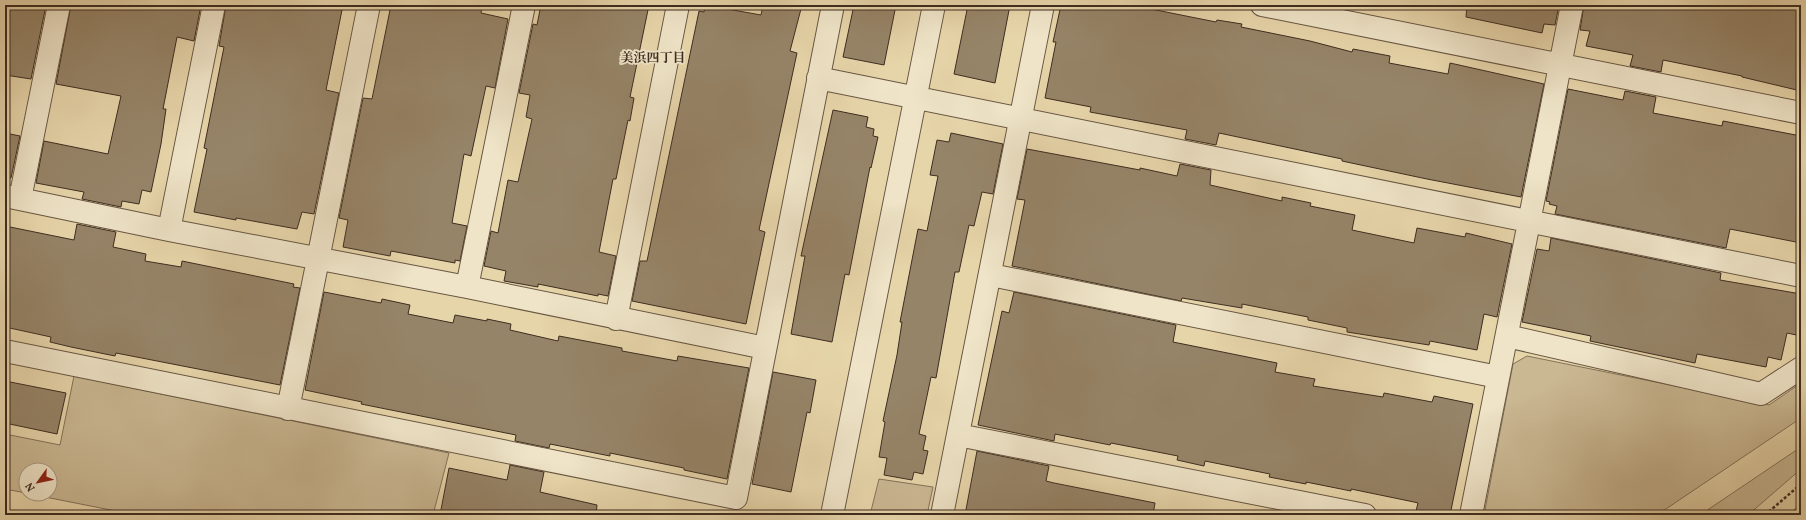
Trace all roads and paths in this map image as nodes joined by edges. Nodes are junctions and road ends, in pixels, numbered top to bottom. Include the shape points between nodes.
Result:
1 (59, 5) edge
2 (214, 5) edge
3 (369, 5) edge
4 (524, 5) edge
5 (678, 5) edge
6 (833, 5) edge
7 (934, 5) edge
8 (1044, 5) edge
9 (1262, 5) edge
10 (1572, 5) edge
11 (1560, 65) junction
12 (818, 78) junction
13 (915, 97) junction
14 (1801, 113) edge
15 (1021, 120) junction
16 (13, 197) edge
17 (1528, 221) junction
18 (169, 230) junction
19 (319, 259) junction
20 (990, 275) junction
21 (1801, 276) edge
22 (467, 287) junction
23 (616, 319) junction
24 (1507, 336) junction
25 (765, 348) junction
26 (5, 351) edge
27 (1801, 368) edge
28 (1498, 377) junction
29 (288, 409) junction
30 (958, 435) junction
31 (1801, 484) edge
32 (832, 515) edge
33 (942, 515) edge
34 (1365, 515) edge
35 (1471, 515) edge
36 (1765, 515) edge

1 - 16 street
2 - 18 street
3 - 19 street
4 - 22 street
5 - 23 street
6 - 12 street
7 - 13 street
8 - 15 street
9 - 11 street
10 - 11 street
11 - 14 street
11 - 17 street
12 - 13 street
12 - 25 street
13 - 15 street
13 - 32 street
15 - 17 street
15 - 20 street
16 - 18 street
17 - 21 street
17 - 24 street
18 - 19 street
19 - 22 street
19 - 29 street
20 - 28 street
20 - 30 street
22 - 23 street
23 - 25 street
24 - 27 street via 1762,394
24 - 28 street
25 - 29 street via 736,498
26 - 29 street
28 - 35 street
30 - 33 street
30 - 34 street
31 - 36 path

